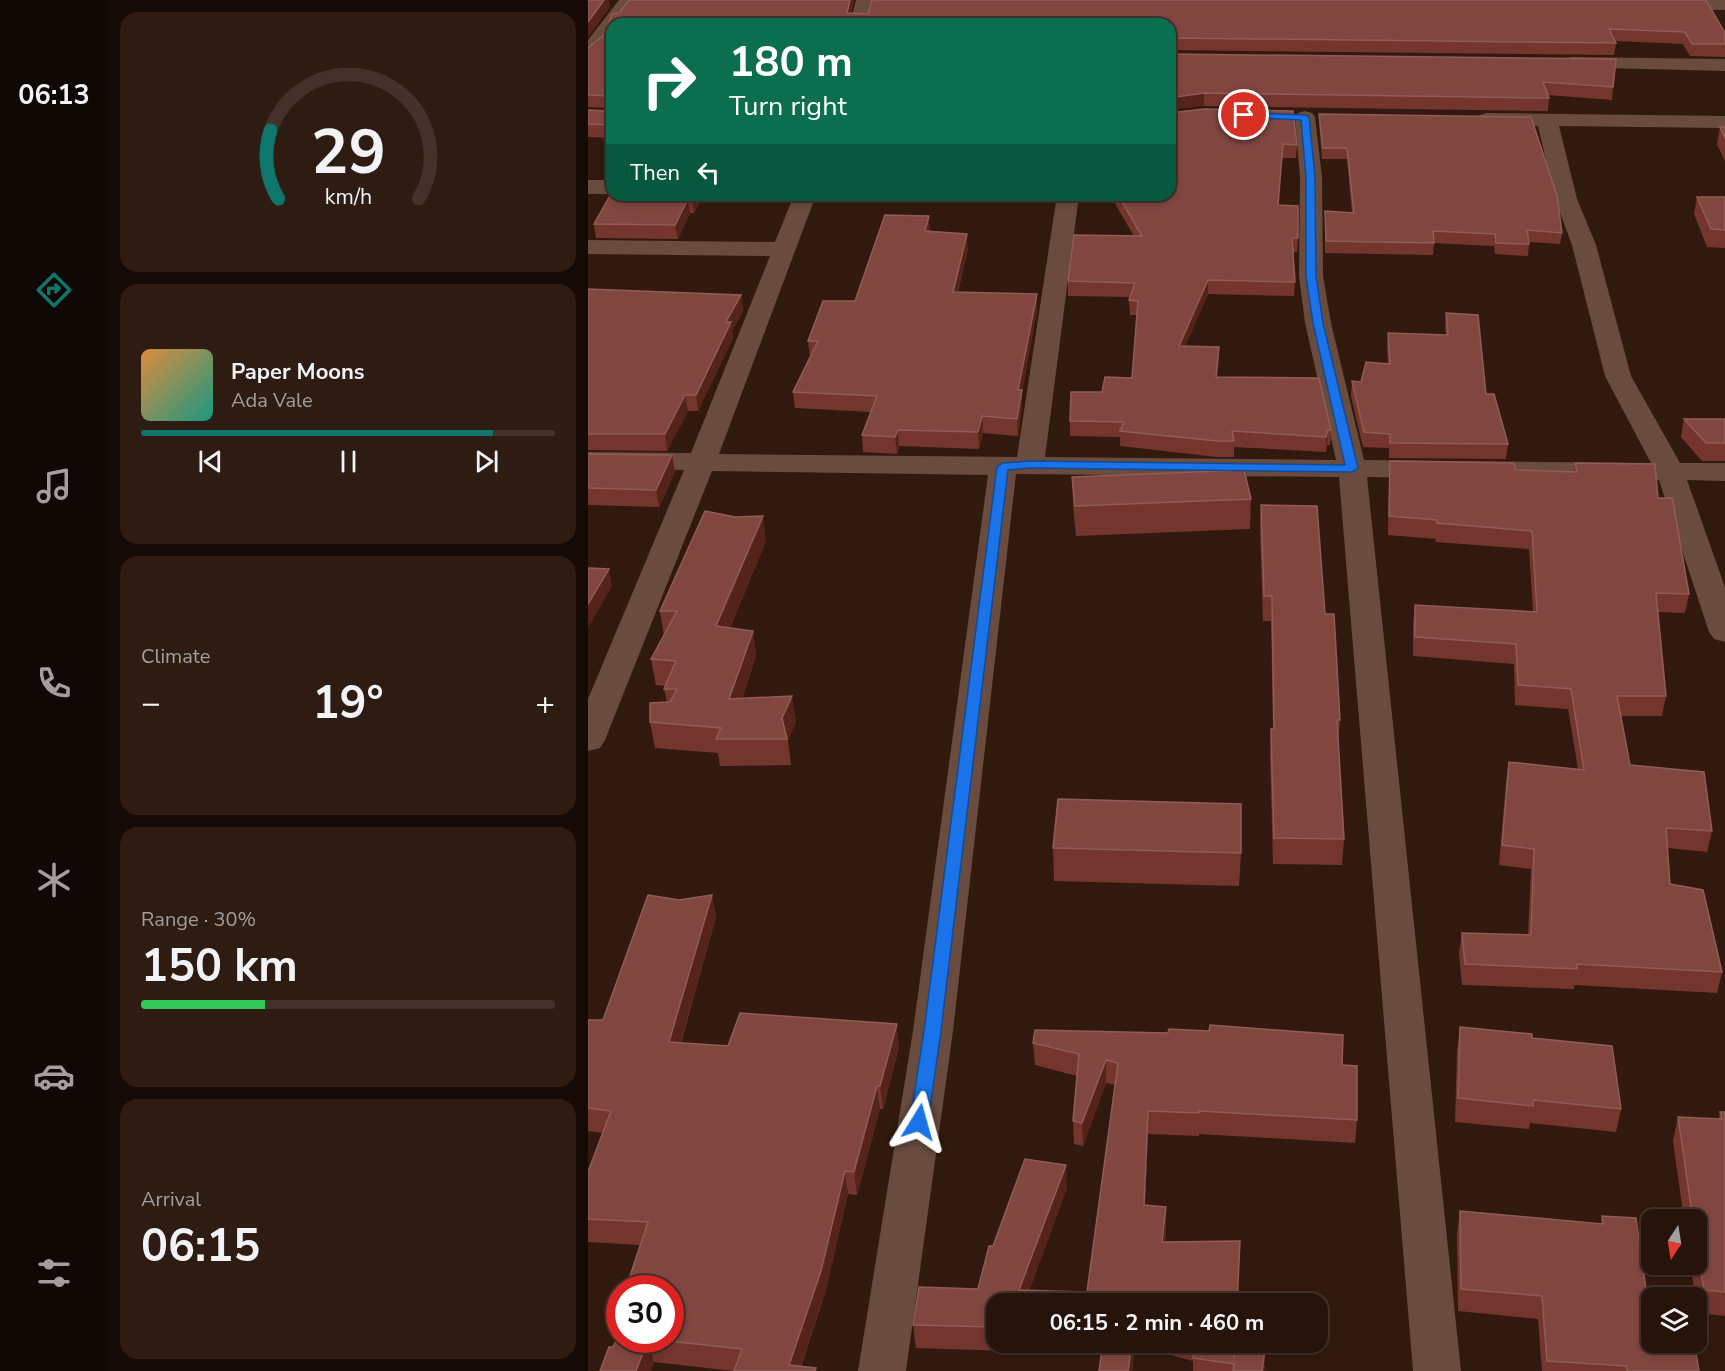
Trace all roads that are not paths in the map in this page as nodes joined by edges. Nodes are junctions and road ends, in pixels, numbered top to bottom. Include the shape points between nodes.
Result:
1 (606, 0) edge
2 (628, 0) edge
3 (650, 0) edge
4 (865, 0) edge
5 (1643, 4) edge
6 (1725, 5) edge
7 (614, 18) edge
8 (860, 18) edge
9 (606, 29) edge
10 (588, 53) edge
11 (606, 54) edge
12 (1548, 63) edge
13 (1725, 65) edge
14 (1305, 117) dead end
15 (1466, 119) edge
16 (1547, 119) junction
17 (1725, 122) edge
18 (588, 187) edge
19 (606, 187) edge
20 (803, 201) edge
21 (1067, 201) edge
22 (588, 247) edge
23 (785, 249) junction
24 (588, 460) edge
25 (702, 461) junction
26 (1017, 466) junction
27 (1352, 468) junction
28 (1670, 471) junction
29 (1725, 472) edge
30 (1725, 632) edge
31 (588, 740) edge
32 (882, 1371) edge
33 (1437, 1371) edge

1 - 2 street
2 - 3 street
2 - 7 street
4 - 8 street
5 - 6 street
9 - 10 street
10 - 11 street
12 - 13 street
14 - 27 street via 1311,177 1311,276
15 - 16 street
16 - 17 street
16 - 28 street via 1618,376
18 - 19 street
20 - 23 street
21 - 26 street
22 - 23 street
23 - 25 street
24 - 25 street
25 - 26 street
25 - 31 street
26 - 27 street
26 - 32 street
27 - 28 street
27 - 33 street
28 - 29 street
28 - 30 street

